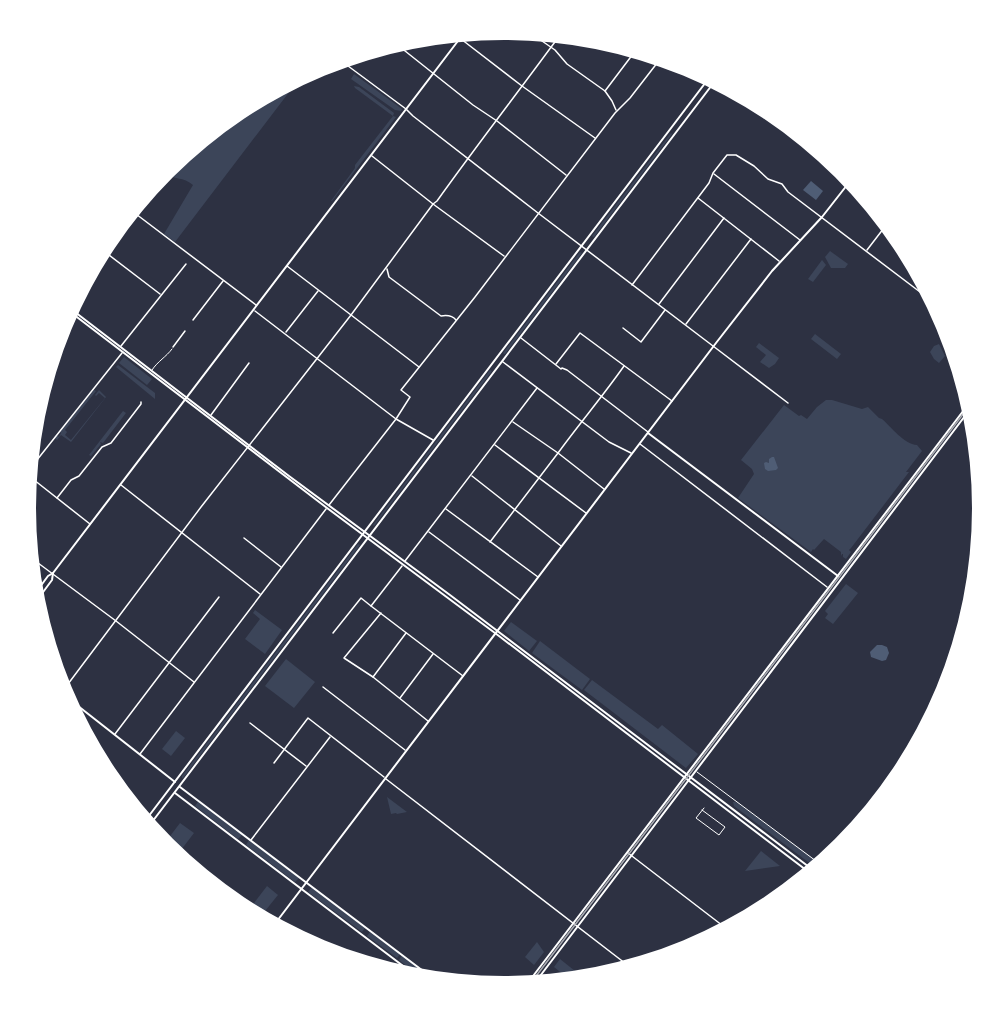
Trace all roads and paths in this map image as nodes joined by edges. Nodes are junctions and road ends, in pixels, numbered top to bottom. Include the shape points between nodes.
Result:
1 (466, 42) edge
2 (543, 42) edge
3 (457, 43) edge
4 (554, 43) edge
5 (551, 47) junction
6 (405, 51) edge
7 (630, 58) edge
8 (655, 65) edge
9 (349, 67) edge
10 (434, 73) junction
11 (704, 85) edge
12 (522, 86) junction
13 (710, 88) edge
14 (605, 91) junction
15 (406, 109) junction
16 (616, 111) junction
17 (496, 121) junction
18 (595, 139) junction
19 (371, 156) junction
20 (468, 159) junction
21 (713, 174) junction
22 (567, 176) junction
23 (845, 188) edge
24 (698, 198) junction
25 (433, 204) junction
26 (538, 213) junction
27 (139, 216) edge
28 (822, 217) junction
29 (724, 218) junction
30 (881, 231) edge
31 (589, 236) junction
32 (752, 239) junction
33 (594, 240) junction
34 (800, 240) junction
35 (582, 246) junction
36 (587, 250) junction
37 (866, 250) junction
38 (110, 256) edge
39 (505, 257) junction
40 (780, 261) junction
41 (186, 264) dead end
42 (287, 266) junction
43 (386, 267) junction
44 (223, 280) junction
45 (633, 285) junction
46 (318, 290) junction
47 (918, 290) edge
48 (161, 295) junction
49 (659, 304) junction
50 (257, 306) junction
51 (253, 310) junction
52 (666, 310) junction
53 (351, 315) junction
54 (78, 316) edge
55 (78, 316) edge
56 (194, 320) dead end
57 (457, 321) junction
58 (685, 325) junction
59 (623, 328) dead end
60 (185, 332) dead end
61 (285, 333) junction
62 (520, 337) junction
63 (120, 346) junction
64 (713, 346) junction
65 (173, 347) joint
66 (123, 352) junction
67 (497, 357) junction
68 (316, 358) junction
69 (502, 362) junction
70 (249, 363) dead end
71 (555, 365) junction
72 (624, 366) junction
73 (419, 368) junction
74 (152, 370) junction
75 (537, 388) junction
76 (602, 397) junction
77 (186, 399) junction
78 (672, 401) junction
79 (141, 402) dead end
80 (788, 403) dead end
81 (962, 413) edge
82 (211, 416) junction
83 (963, 418) edge
84 (396, 419) junction
85 (512, 421) junction
86 (582, 422) junction
87 (648, 432) junction
88 (434, 440) junction
89 (494, 444) junction
90 (639, 444) junction
91 (248, 446) junction
92 (558, 453) junction
93 (632, 453) junction
94 (39, 458) edge
95 (471, 475) junction
96 (540, 478) junction
97 (37, 482) edge
98 (121, 485) junction
99 (604, 489) junction
100 (57, 498) junction
101 (326, 508) junction
102 (446, 508) junction
103 (514, 510) junction
104 (586, 513) junction
105 (90, 524) junction
106 (428, 531) junction
107 (182, 533) junction
108 (364, 534) junction
109 (369, 537) junction
110 (244, 538) dead end
111 (490, 542) junction
112 (561, 546) junction
113 (39, 563) edge
114 (404, 563) junction
115 (282, 567) junction
116 (54, 573) junction
117 (838, 576) junction
118 (51, 577) junction
119 (537, 578) junction
120 (43, 586) edge
121 (829, 588) junction
122 (43, 589) edge
123 (261, 595) junction
124 (219, 597) dead end
125 (520, 600) junction
126 (371, 606) junction
127 (381, 613) junction
128 (116, 621) junction
129 (496, 632) junction
130 (333, 633) dead end
131 (406, 633) junction
132 (433, 653) junction
133 (169, 662) junction
134 (463, 676) junction
135 (373, 677) junction
136 (194, 682) junction
137 (70, 683) edge
138 (323, 687) dead end
139 (399, 698) junction
140 (81, 707) edge
141 (429, 721) junction
142 (250, 723) dead end
143 (114, 734) junction
144 (331, 736) junction
145 (285, 749) junction
146 (406, 751) junction
147 (140, 754) junction
148 (274, 763) dead end
149 (307, 766) junction
150 (696, 771) junction
151 (685, 777) junction
152 (385, 778) junction
153 (689, 780) junction
154 (175, 782) junction
155 (180, 787) junction
156 (175, 793) junction
157 (713, 797) junction
158 (703, 809) joint
159 (150, 814) edge
160 (154, 819) edge
161 (245, 837) junction
162 (250, 840) junction
163 (240, 843) junction
164 (627, 853) junction
165 (632, 856) junction
166 (814, 859) edge
167 (806, 865) edge
168 (803, 868) edge
169 (306, 882) junction
170 (301, 889) junction
171 (279, 918) edge
172 (573, 923) junction
173 (720, 923) edge
174 (578, 927) junction
175 (622, 961) edge
176 (401, 964) edge
177 (419, 968) edge
178 (541, 974) edge
179 (534, 975) edge

1 - 12 street
2 - 5 street
3 - 10 main road
4 - 5 street
5 - 12 street
5 - 14 street
6 - 10 street
7 - 14 street
8 - 16 street
9 - 15 street
10 - 15 main road
10 - 17 street
11 - 31 main road
12 - 17 street
12 - 18 street
13 - 33 main road
14 - 16 street
15 - 19 main road
15 - 20 street
16 - 18 street
17 - 20 street
17 - 22 street
18 - 22 street
19 - 25 street
19 - 42 main road
20 - 25 street
20 - 26 street
21 - 24 street
21 - 28 street via 727,155 737,156 769,180 782,184
21 - 34 street
22 - 26 street
23 - 28 main road
24 - 29 street
24 - 45 street
25 - 39 street
25 - 43 street
26 - 35 street
26 - 39 street
27 - 44 street
28 - 34 main road
28 - 37 street
29 - 32 street
29 - 49 street
30 - 37 street
31 - 33 main road
31 - 35 main road
32 - 40 street
32 - 58 street
33 - 36 main road
34 - 40 main road
35 - 36 street
35 - 67 main road
36 - 45 street
36 - 62 main road
37 - 47 street
38 - 48 street
39 - 57 street
40 - 64 main road
41 - 48 street
42 - 46 street
42 - 50 main road
43 - 53 street
43 - 57 street via 391,279 441,316 452,316
44 - 50 street
44 - 56 street
45 - 49 street
46 - 53 street
46 - 61 street
48 - 63 street
49 - 52 street
50 - 51 main road
51 - 61 street
51 - 77 main road
52 - 58 street
52 - 59 street via 641,342
53 - 68 street
53 - 73 street
54 - 63 main road
55 - 66 main road
57 - 73 street
58 - 64 street
60 - 65 street
61 - 68 street
62 - 69 main road
62 - 71 street
63 - 74 main road
64 - 78 main road
64 - 80 street
65 - 74 lane
66 - 77 main road
66 - 94 street
67 - 69 main road
67 - 88 main road
68 - 84 street
68 - 91 street
69 - 75 street
69 - 109 main road
70 - 82 street
71 - 72 street via 580,333
71 - 76 street
72 - 76 street
72 - 78 street
73 - 84 street via 401,390 410,397
74 - 77 main road
75 - 85 street
75 - 86 street
76 - 86 street
76 - 87 street
77 - 82 main road
77 - 91 main road
77 - 98 main road
78 - 87 main road
79 - 100 street via 111,442 102,447
81 - 117 main road
82 - 91 main road
83 - 150 main road
84 - 88 street
84 - 101 street
85 - 89 street
85 - 92 street
86 - 92 street
86 - 93 street via 613,445
87 - 90 main road
87 - 117 main road
88 - 108 main road
89 - 95 street
89 - 96 street
90 - 93 main road
90 - 121 street
91 - 101 main road
91 - 107 street
92 - 96 street
92 - 99 street
93 - 99 main road
95 - 102 street
95 - 103 street
96 - 103 street
96 - 104 street
97 - 100 street
98 - 105 main road
98 - 107 street
99 - 104 main road
100 - 105 street
101 - 108 main road
101 - 115 street
102 - 106 street
102 - 111 street
103 - 111 street
103 - 112 street
104 - 112 main road
105 - 116 main road
106 - 114 street
106 - 125 street
107 - 123 street
107 - 128 street
108 - 109 main road
108 - 154 main road
109 - 114 main road
109 - 155 main road
110 - 115 street
111 - 119 street
112 - 119 main road
113 - 116 street
114 - 126 street
114 - 129 main road
115 - 123 street
116 - 118 main road
116 - 128 street
117 - 121 main road
118 - 120 main road
118 - 122 main road
119 - 125 main road
121 - 151 main road
123 - 136 street
124 - 133 street
125 - 129 main road
126 - 127 street
126 - 130 street via 361,598
127 - 131 street
127 - 135 street via 345,658
128 - 133 street
128 - 137 street
129 - 134 main road
129 - 151 main road
131 - 132 street
131 - 135 street
132 - 134 street
132 - 139 street
133 - 136 street
133 - 143 street
134 - 141 main road
135 - 139 street
136 - 147 street
138 - 146 street
139 - 141 street
140 - 143 main road
141 - 146 main road
142 - 145 street
143 - 147 main road
144 - 145 street via 308,718
144 - 149 street
144 - 152 street
145 - 148 street
145 - 149 street
146 - 152 main road
147 - 154 main road
149 - 162 street
150 - 153 main road
150 - 166 lane
151 - 153 main road
151 - 164 main road
152 - 169 main road
152 - 172 street
153 - 157 main road
153 - 165 main road
154 - 155 main road
154 - 156 main road
154 - 159 main road
155 - 156 main road
155 - 161 main road
156 - 160 main road
156 - 163 main road
157 - 167 main road
157 - 168 main road
158 - 158 lane via 725,827 719,836 696,818
161 - 162 main road
161 - 163 main road
162 - 169 main road
163 - 170 main road
164 - 165 street
164 - 172 main road
165 - 173 street
165 - 174 main road
169 - 170 main road
169 - 177 main road
170 - 171 main road
170 - 176 main road
172 - 174 street
172 - 179 main road
174 - 175 street
174 - 178 main road

